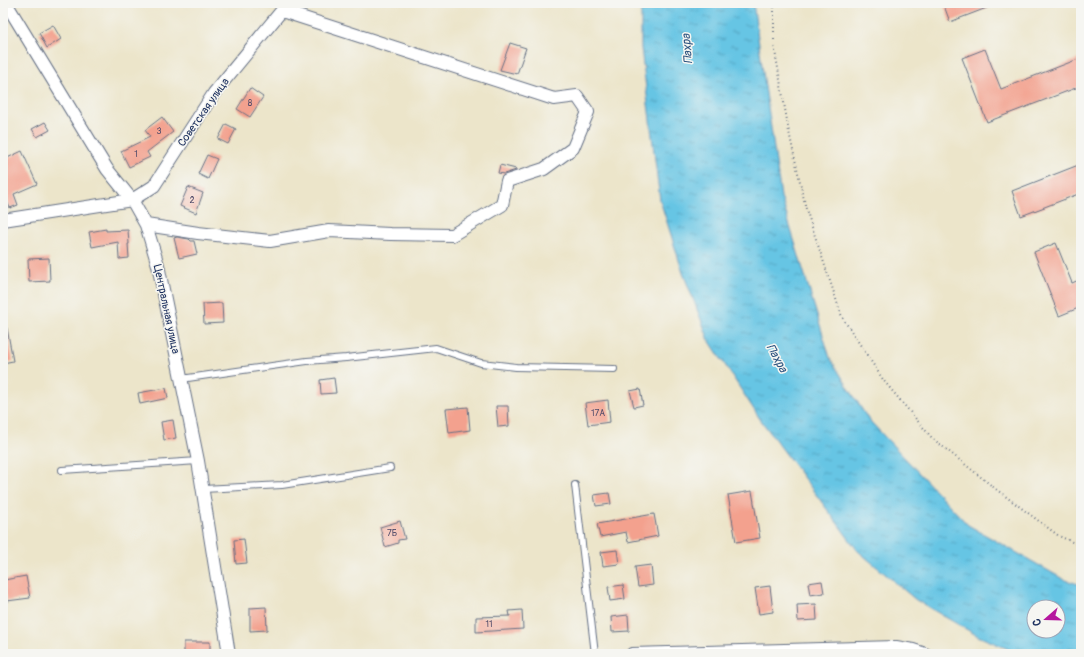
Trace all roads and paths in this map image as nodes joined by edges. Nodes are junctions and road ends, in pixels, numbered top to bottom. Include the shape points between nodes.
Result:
1 (6, 3) edge
2 (774, 3) edge
3 (285, 7) edge
4 (132, 200) junction
5 (3, 220) edge
6 (146, 225) junction
7 (614, 369) dead end
8 (181, 379) junction
9 (198, 461) junction
10 (390, 468) dead end
11 (62, 470) dead end
12 (575, 485) dead end
13 (203, 489) junction
14 (1081, 546) edge
15 (229, 654) edge
16 (595, 654) edge
17 (632, 654) edge
18 (925, 654) edge

1 - 4 street, Центральная улица via 107,169
2 - 14 path via 774,45 789,132 806,209 842,317 884,382 932,438 1059,536
3 - 4 street, Советская улица via 214,93 154,186
3 - 6 street via 554,99 577,96 588,112 573,148 544,169 507,181 502,205 452,235 329,231 270,241
4 - 5 street
4 - 6 street, Центральная улица
6 - 8 street, Центральная улица via 158,265
7 - 8 lane via 516,367 481,363 436,348 307,361
8 - 9 street, Центральная улица
9 - 11 lane
9 - 13 street, Центральная улица
10 - 13 lane via 282,485
12 - 16 lane
13 - 15 street, Центральная улица
17 - 18 street via 896,647

